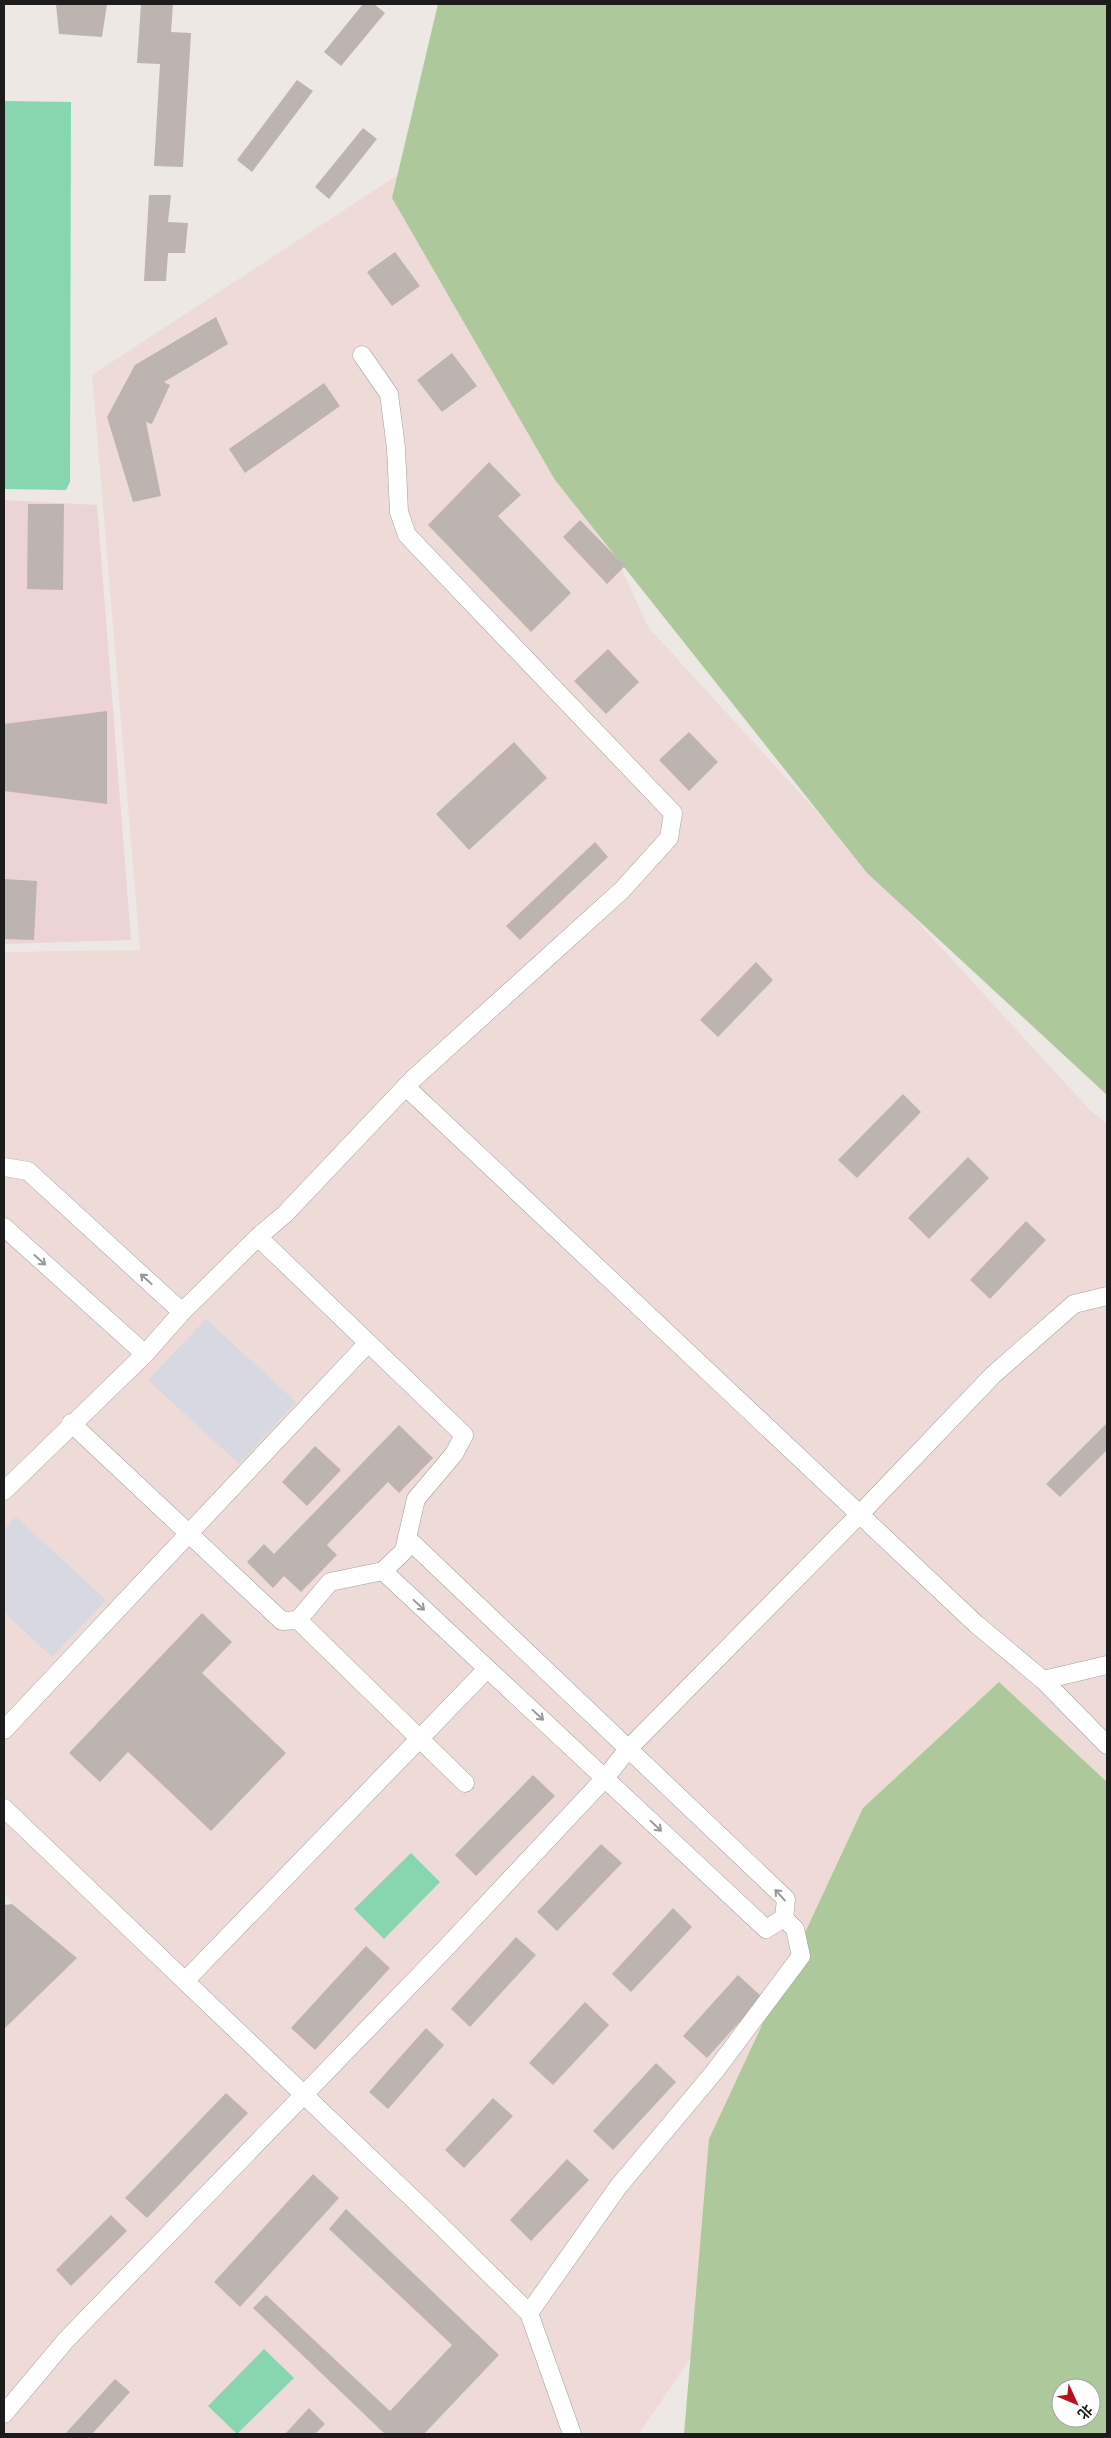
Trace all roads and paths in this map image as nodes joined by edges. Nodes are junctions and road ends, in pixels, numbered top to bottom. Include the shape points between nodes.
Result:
1 (362, 355) dead end
2 (406, 1087) junction
3 (4, 1167) edge
4 (4, 1227) edge
5 (258, 1238) junction
6 (1107, 1296) edge
7 (182, 1312) junction
8 (368, 1343) junction
9 (145, 1354) junction
10 (71, 1423) junction
11 (4, 1491) edge
12 (859, 1515) junction
13 (189, 1534) junction
14 (407, 1538) junction
15 (383, 1571) junction
16 (298, 1620) junction
17 (1107, 1665) edge
18 (487, 1668) junction
19 (1043, 1680) junction
20 (4, 1730) edge
21 (419, 1739) junction
22 (1107, 1744) edge
23 (628, 1749) junction
24 (605, 1778) junction
25 (465, 1783) dead end
26 (4, 1808) edge
27 (784, 1918) junction
28 (184, 1981) junction
29 (303, 2094) junction
30 (529, 2313) junction
31 (4, 2414) edge
32 (572, 2434) edge

1 - 2 lane via 389,394 399,512 407,535 673,813 669,838 622,890
2 - 5 lane
2 - 12 lane
7 -> 3 lane via 28,1171
4 -> 9 lane
5 - 7 lane
5 - 8 lane
6 - 12 lane via 1074,1304 1008,1362
7 - 9 lane
8 - 13 lane
8 - 14 lane via 464,1435 454,1454 416,1499
9 - 10 lane
10 - 11 lane
10 - 13 lane
12 - 19 lane via 976,1624
12 - 23 lane
13 - 16 lane via 282,1622
13 - 20 lane
14 - 15 lane via 404,1551
14 - 23 lane
15 - 16 lane via 330,1582
15 -> 18 lane
16 - 21 lane
17 - 19 lane
18 - 21 lane
18 -> 24 lane
19 - 22 lane
21 - 25 lane
21 - 28 lane
23 - 24 lane
27 -> 23 lane via 786,1899
24 -> 27 lane via 766,1929
24 - 29 lane
26 - 28 lane
27 - 30 lane via 795,1928 801,1956 715,2071 618,2187
28 - 29 lane
29 - 30 lane
29 - 31 lane via 66,2340
30 - 32 lane

